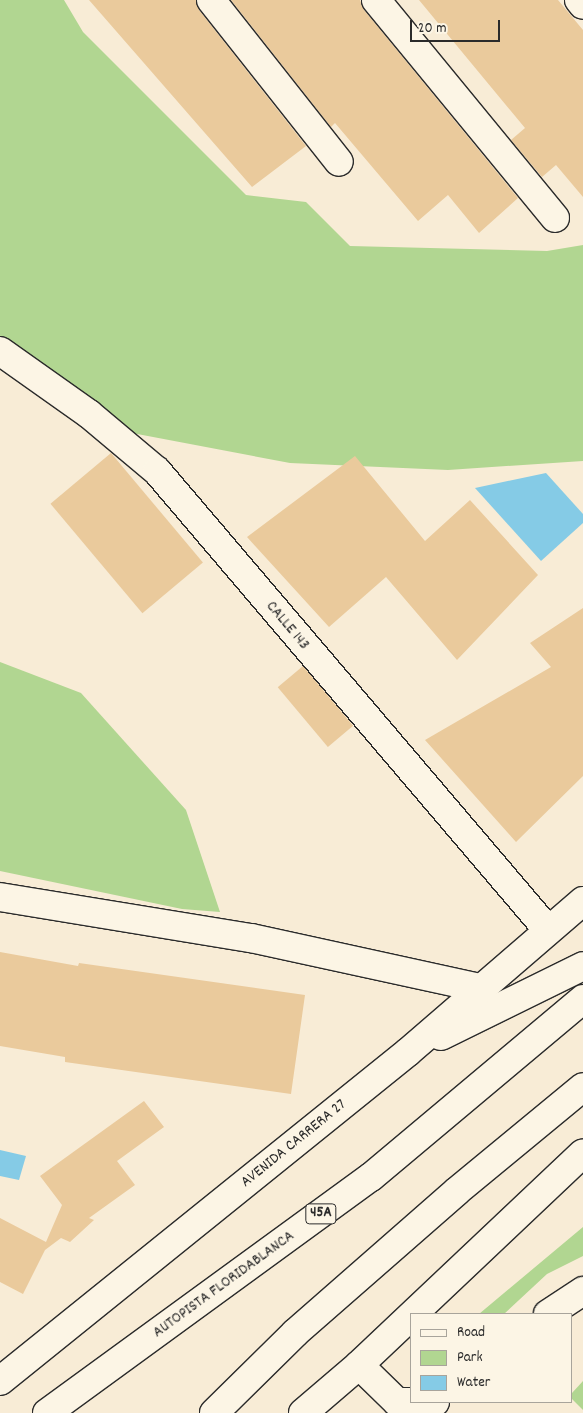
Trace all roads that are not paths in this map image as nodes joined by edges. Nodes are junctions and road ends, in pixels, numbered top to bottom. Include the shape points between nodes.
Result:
1 (211, 0) edge
2 (376, 0) edge
3 (579, 0) edge
4 (583, 5) edge
5 (339, 162) dead end
6 (555, 218) dead end
7 (0, 351) edge
8 (0, 897) edge
9 (583, 901) edge
10 (547, 930) junction
11 (583, 966) edge
12 (481, 988) junction
13 (583, 999) edge
14 (408, 1052) junction
15 (583, 1087) edge
16 (583, 1153) edge
17 (583, 1291) edge
18 (414, 1313) edge
19 (550, 1313) edge
20 (410, 1317) edge
21 (359, 1365) junction
22 (0, 1381) edge
23 (410, 1402) edge
24 (47, 1413) edge
25 (214, 1413) edge
26 (303, 1413) edge

1 - 5 main road
2 - 6 main road
3 - 4 main road
7 - 10 main road, CALLE 143 via 89,414 157,471
8 - 12 main road via 251,938
9 - 10 main road, AVENIDA CARRERA 27
10 - 12 main road, AVENIDA CARRERA 27
11 - 14 main road
12 - 14 main road, AVENIDA CARRERA 27
13 - 24 main road, AUTOPISTA FLORIDABLANCA / 45A via 371,1177
14 - 22 main road, AVENIDA CARRERA 27
15 - 25 main road via 294,1333
16 - 18 main road
17 - 19 main road
20 - 21 main road
21 - 23 main road via 397,1402
21 - 26 main road

